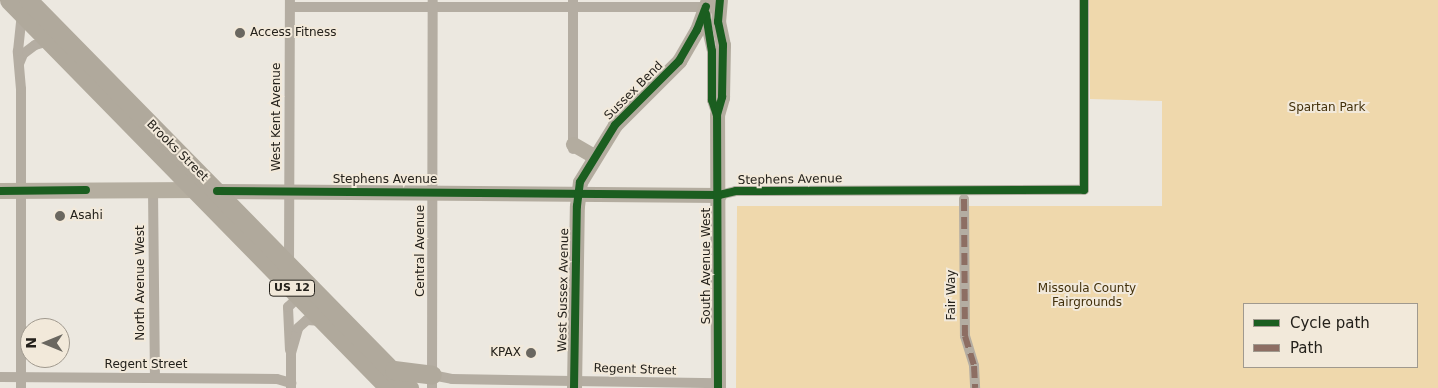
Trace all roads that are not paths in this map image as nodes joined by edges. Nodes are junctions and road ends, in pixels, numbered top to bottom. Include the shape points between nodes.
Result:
1 (9, 0) edge
2 (1084, 0) edge
3 (711, 2) edge
4 (433, 3) edge
5 (573, 3) edge
6 (290, 4) edge
7 (27, 6) edge
8 (49, 41) junction
9 (18, 65) junction
10 (573, 148) joint
11 (594, 156) junction
12 (0, 190) edge
13 (153, 190) junction
14 (194, 190) junction
15 (19, 191) junction
16 (217, 191) junction
17 (290, 191) junction
18 (432, 192) junction
19 (578, 192) junction
20 (719, 195) junction
21 (964, 200) dead end
22 (289, 264) junction
23 (300, 296) junction
24 (327, 303) junction
25 (331, 328) junction
26 (291, 353) junction
27 (0, 377) edge
28 (154, 377) junction
29 (391, 379) edge
30 (432, 381) edge
31 (21, 383) edge
32 (574, 384) edge
33 (291, 386) edge
34 (718, 386) edge
35 (409, 388) edge
36 (975, 388) edge

1 - 7 highway, Brooks Street / US 12
2 - 20 street, Stephens Avenue via 1084,190 736,191
3 - 5 street
3 - 11 street, Sussex Bend via 672,70 623,116
3 - 20 street, South Avenue West via 718,10 723,45 717,115
4 - 5 street
4 - 6 street
4 - 18 street, Central Avenue
5 - 10 street
6 - 17 street, West Kent Avenue
7 - 8 highway, Brooks Street / US 12
7 - 9 street
7 - 16 highway, Brooks Street / US 12
8 - 9 street via 27,50
8 - 14 highway, Brooks Street / US 12
9 - 15 street via 21,89
10 - 11 street
11 - 19 street, Sussex Bend
12 - 15 main road, Stephens Avenue
13 - 14 main road, Stephens Avenue
13 - 15 main road, Stephens Avenue
13 - 28 street, North Avenue West
14 - 16 main road, Stephens Avenue
14 - 23 highway, Brooks Street / US 12
15 - 31 street
16 - 17 street, Stephens Avenue
16 - 22 highway, Brooks Street / US 12
17 - 18 street, Stephens Avenue
17 - 22 street, West Kent Avenue
18 - 19 street, Stephens Avenue
18 - 30 street, Central Avenue
19 - 20 street, Stephens Avenue
19 - 32 street, West Sussex Avenue
20 - 34 street, South Avenue West
21 - 36 street, Fair Way via 965,336 974,366
22 - 24 highway, Brooks Street / US 12
23 - 24 highway
23 - 25 highway, Brooks Street / US 12
23 - 26 street via 288,307 287,342
24 - 29 highway, Brooks Street / US 12
25 - 26 street via 319,320 305,321 296,331
25 - 29 highway, Brooks Street / US 12
26 - 33 street
27 - 31 street, Regent Street
28 - 31 street, Regent Street
28 - 33 street, Regent Street via 277,379
29 - 30 highway
29 - 35 highway, Brooks Street / US 12
30 - 32 street, Regent Street
32 - 34 street, Regent Street

